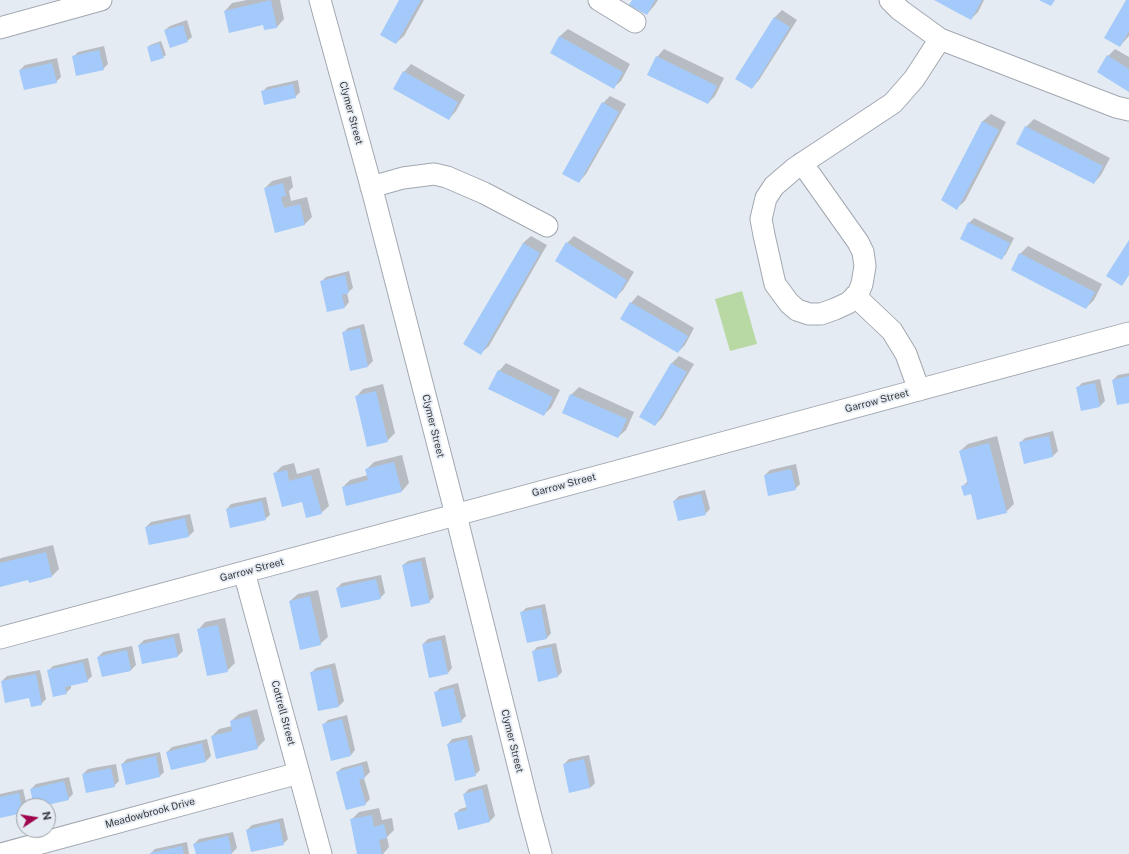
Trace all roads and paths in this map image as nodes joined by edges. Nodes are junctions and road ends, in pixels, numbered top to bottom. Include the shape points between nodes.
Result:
1 (102, 0) edge
2 (320, 0) edge
3 (599, 0) edge
4 (890, 0) edge
5 (635, 22) dead end
6 (0, 28) edge
7 (940, 39) junction
8 (1129, 110) edge
9 (802, 163) junction
10 (371, 187) junction
11 (547, 226) dead end
12 (856, 296) junction
13 (1129, 333) edge
14 (919, 390) junction
15 (456, 515) junction
16 (244, 572) junction
17 (0, 638) edge
18 (299, 773) junction
19 (1, 854) edge
20 (321, 854) edge
21 (541, 854) edge

1 - 6 street
2 - 10 street, Clymer Street
3 - 5 street
4 - 7 street
7 - 8 street
7 - 9 street via 914,79 892,103
9 - 12 street via 863,252 865,266 862,284
9 - 12 street via 774,186 763,207 761,219 775,284 789,303 797,310 809,314 821,314 835,309
10 - 11 street via 404,178 434,174 484,193
10 - 15 street, Clymer Street
12 - 14 street via 892,331 906,354
13 - 14 street, Garrow Street
14 - 15 street, Garrow Street
15 - 16 street, Garrow Street
15 - 21 street, Clymer Street
16 - 17 street, Garrow Street
16 - 18 street, Cottrell Street
18 - 19 street, Meadowbrook Drive
18 - 20 street, Cottrell Street

